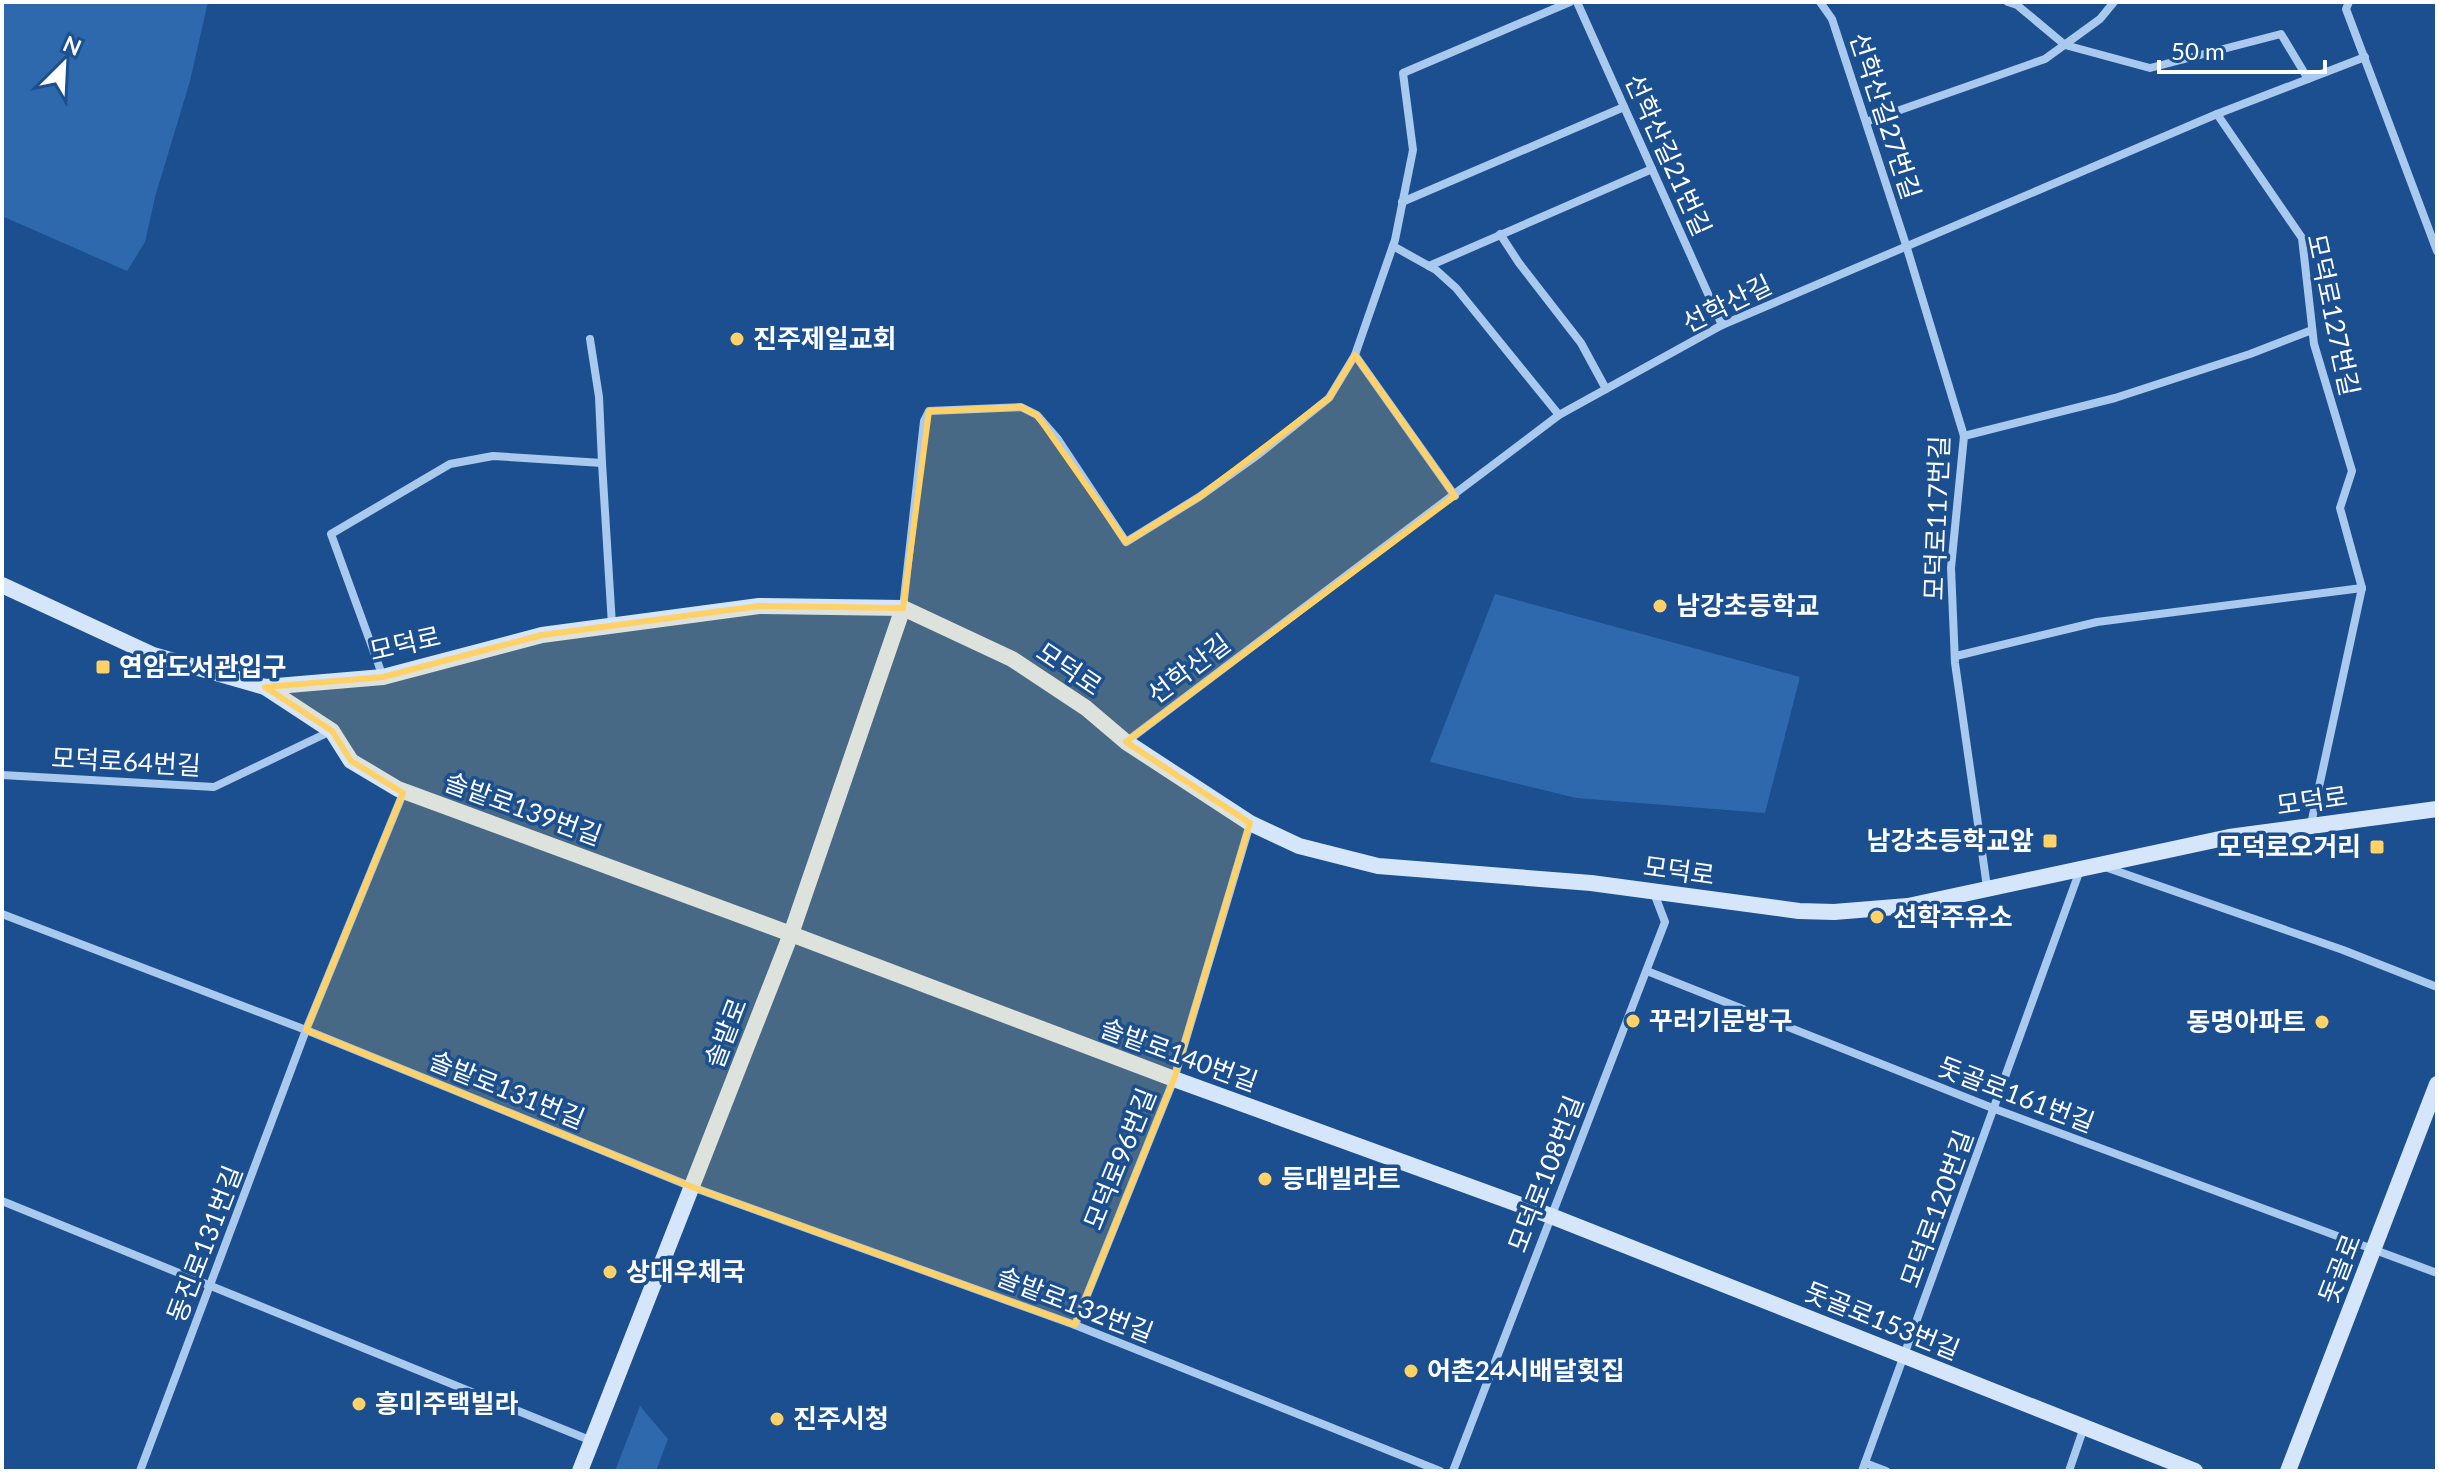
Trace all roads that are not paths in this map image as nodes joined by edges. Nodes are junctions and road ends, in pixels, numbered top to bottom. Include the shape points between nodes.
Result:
1 (1570, 2) edge
2 (1577, 2) edge
3 (1820, 2) edge
4 (2008, 2) edge
5 (2114, 2) edge
6 (2349, 2) edge
7 (2065, 45) junction
8 (2365, 57) junction
9 (2308, 79) junction
10 (1624, 107) junction
11 (2217, 114) junction
12 (1866, 122) junction
13 (1652, 169) junction
14 (1402, 202) junction
15 (1500, 234) junction
16 (1906, 245) junction
17 (1393, 246) junction
18 (2437, 251) edge
19 (1429, 266) junction
20 (1722, 325) junction
21 (2312, 330) junction
22 (590, 339) dead end
23 (1355, 355) junction
24 (1606, 389) junction
25 (1559, 415) junction
26 (1964, 436) junction
27 (602, 463) junction
28 (1455, 496) junction
29 (2, 585) edge
30 (2362, 588) junction
31 (903, 608) junction
32 (612, 626) junction
33 (1956, 656) junction
34 (383, 677) junction
35 (265, 687) junction
36 (332, 731) junction
37 (1126, 742) junction
38 (2, 775) edge
39 (404, 791) junction
40 (2437, 809) edge
41 (1250, 823) junction
42 (2311, 824) junction
43 (2100, 865) junction
44 (2080, 870) junction
45 (1987, 887) junction
46 (1654, 893) junction
47 (2, 914) edge
48 (791, 934) junction
49 (1647, 971) junction
50 (2437, 987) edge
51 (306, 1030) junction
52 (1174, 1079) junction
53 (2437, 1084) edge
54 (1995, 1109) junction
55 (692, 1187) junction
56 (2, 1201) edge
57 (1551, 1216) junction
58 (2373, 1250) junction
59 (2437, 1273) edge
60 (212, 1285) junction
61 (1075, 1325) junction
62 (1906, 1357) junction
63 (2084, 1427) junction
64 (592, 1441) junction
65 (1864, 1467) edge
66 (140, 1471) edge
67 (580, 1471) edge
68 (1440, 1471) edge
69 (1453, 1471) edge
70 (1886, 1471) edge
71 (2069, 1471) edge
72 (2195, 1471) edge
73 (2288, 1471) edge

1 - 14 street via 1403,73 1413,150
2 - 10 street, 선학산길21번길
3 - 12 street, 선학산길27번길 via 1832,19
4 - 7 street
5 - 7 street
6 - 8 street via 2346,9
7 - 9 street via 2150,68 2281,34
7 - 12 street via 2045,59
8 - 9 street, 선학산길
8 - 18 street
9 - 11 street, 선학산길
10 - 13 street, 선학산길21번길
10 - 14 street
11 - 16 street, 선학산길
11 - 21 street, 모덕로127번길 via 2302,238
12 - 16 street, 선학산길27번길
13 - 15 street
13 - 20 street, 선학산길21번길
14 - 17 street
15 - 19 street
15 - 24 street via 1581,343
16 - 20 street, 선학산길
16 - 26 street, 모덕로117번길
17 - 19 street
17 - 23 street
19 - 25 street via 1456,288
20 - 24 street, 선학산길
21 - 26 street via 2115,398
21 - 30 street, 모덕로127번길 via 2352,471 2340,508
22 - 27 street
23 - 28 street
23 - 31 street via 1329,398 1199,497 1126,542 1037,415 1021,407 929,411
24 - 25 street, 선학산길
25 - 28 street, 선학산길
26 - 33 street, 모덕로117번길 via 1951,568
27 - 32 street
27 - 34 street via 493,456 450,464 331,534
28 - 37 street, 선학산길
29 - 35 street, 모덕로 via 153,655
30 - 33 street via 2097,622
30 - 42 street, 모덕로127번길
31 - 32 street, 모덕로 via 759,606
31 - 37 street, 모덕로 via 1012,659
31 - 48 street, 솔밭로
32 - 34 street, 모덕로 via 542,635
33 - 45 street, 모덕로117번길
34 - 35 street, 모덕로
35 - 36 street, 솔밭로139번길
36 - 38 street, 모덕로64번길 via 214,787
36 - 39 street, 솔밭로139번길 via 351,761
37 - 41 street, 모덕로
39 - 48 street, 솔밭로139번길
39 - 51 street, 동진로131번길
40 - 42 street, 모덕로
41 - 46 street, 모덕로 via 1299,846 1378,866
41 - 52 street, 모덕로96번길
42 - 43 street, 모덕로
43 - 44 street, 모덕로
43 - 50 street
44 - 45 street, 모덕로
44 - 54 street, 모덕로120번길
45 - 46 street, 모덕로 via 1908,906 1834,912
46 - 49 street, 모덕로108번길 via 1665,922
47 - 51 street
48 - 52 street, 솔밭로140번길
48 - 55 street, 솔밭로
49 - 54 street, 돗골로161번길
49 - 57 street, 모덕로108번길
51 - 55 street, 솔밭로131번길
51 - 60 street, 동진로131번길
52 - 57 street, 솔밭로140번길
52 - 61 street, 모덕로96번길
53 - 58 street, 돗골로
54 - 58 street, 돗골로161번길
54 - 62 street, 모덕로120번길
55 - 61 street, 솔밭로132번길
55 - 64 street, 솔밭로
56 - 60 street
57 - 62 street, 돗골로153번길
57 - 69 street, 모덕로108번길
58 - 59 street, 돗골로161번길
58 - 73 street, 돗골로
60 - 64 street
60 - 66 street, 동진로131번길
61 - 68 street, 솔밭로132번길
62 - 63 street, 돗골로153번길
62 - 65 street, 모덕로120번길
63 - 71 street
63 - 72 street, 돗골로153번길
64 - 67 street, 솔밭로
65 - 70 street

